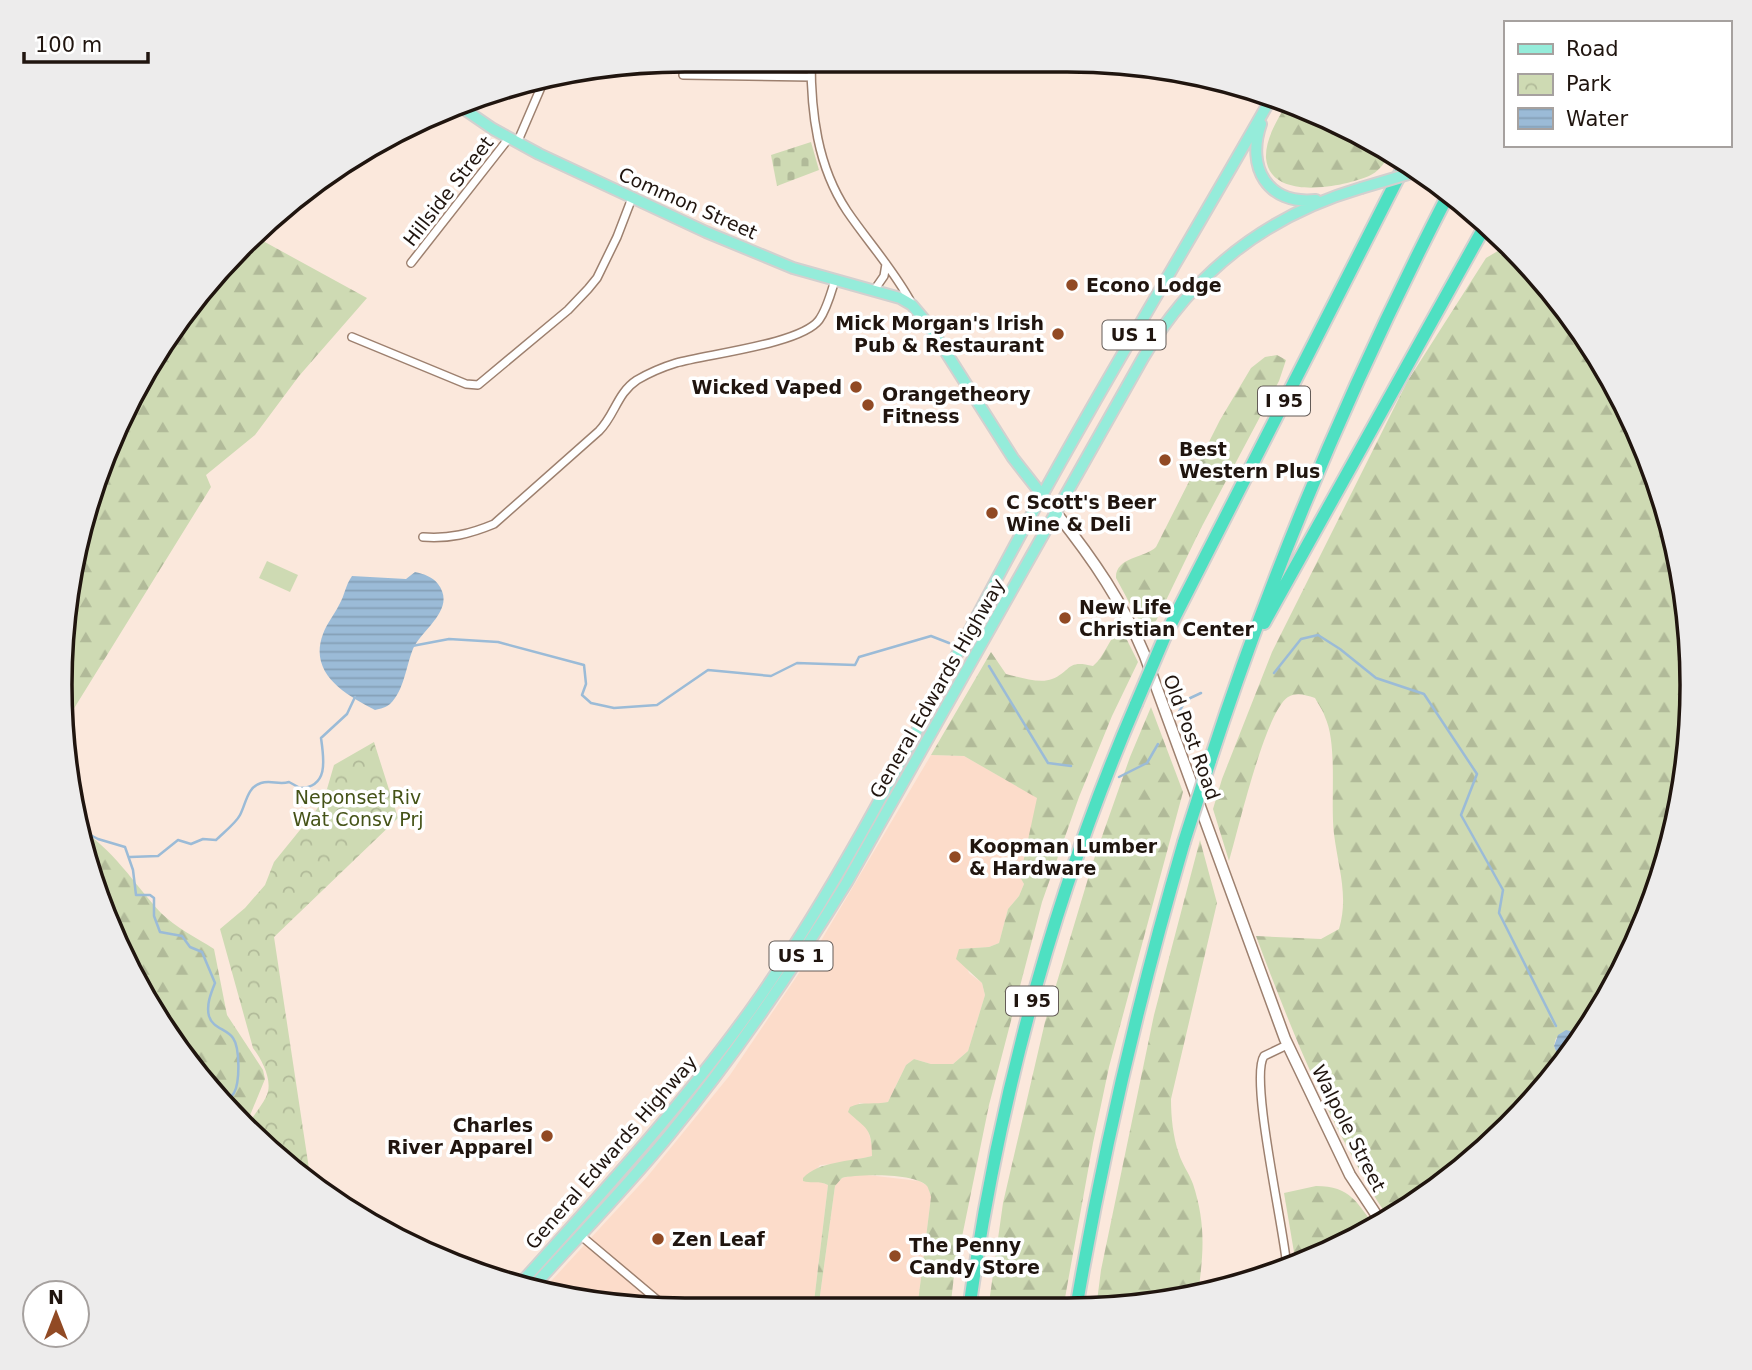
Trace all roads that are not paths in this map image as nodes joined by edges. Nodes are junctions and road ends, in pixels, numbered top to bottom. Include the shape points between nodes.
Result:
1 (811, 72) edge
2 (684, 75) dead end
3 (811, 77) junction
4 (539, 90) edge
5 (1268, 105) edge
6 (1269, 106) edge
7 (468, 111) edge
8 (513, 140) junction
9 (1401, 170) edge
10 (1407, 174) edge
11 (632, 198) junction
12 (1327, 198) junction
13 (1445, 202) edge
14 (1481, 233) edge
15 (411, 263) dead end
16 (886, 264) junction
17 (835, 280) junction
18 (875, 289) junction
19 (912, 305) junction
20 (352, 337) dead end
21 (1042, 497) junction
22 (1057, 514) junction
23 (423, 537) dead end
24 (1248, 650) junction
25 (1287, 1045) junction
26 (1376, 1215) edge
27 (580, 1235) junction
28 (1286, 1258) edge
29 (526, 1277) edge
30 (539, 1280) edge
31 (654, 1297) edge
32 (971, 1298) edge
33 (1078, 1298) edge

1 - 3 street, Old Post Road
2 - 3 street
3 - 16 street, Old Post Road via 827,174 846,210
4 - 8 street, Hillside Street
5 - 21 main road, General Edwards Highway / US 1
6 - 12 main road via 1256,142 1260,174 1272,189 1289,198
7 - 8 main road, Common Street
8 - 11 main road, Common Street
8 - 15 street, Hillside Street
9 - 32 highway, I 95, bridge via 1165,636 1078,852 1030,1007 999,1135
10 - 12 main road, General Edwards Highway / US 1, bridge
11 - 17 main road, Common Street via 774,261
11 - 20 street via 588,289 478,385
12 - 22 main road, General Edwards Highway / US 1 via 1251,238 1186,297 1151,345
13 - 24 highway, I 95 via 1332,436
14 - 24 highway
16 - 18 street
16 - 19 street, Old Post Road
17 - 18 main road, Common Street
17 - 23 street via 823,314 808,330 676,363 638,379 622,392 607,424 494,524 454,537
18 - 19 main road, Common Street
19 - 21 main road, Old Post Road
21 - 22 main road, Old Post Road
21 - 29 main road, General Edwards Highway / US 1 via 877,807 791,950 679,1106
22 - 25 main road, Old Post Road via 1097,564 1134,630
22 - 27 main road, General Edwards Highway / US 1 via 801,956 688,1112
24 - 33 highway, I 95, bridge via 1149,964
25 - 26 main road, Walpole Street via 1350,1175
25 - 28 street via 1264,1056 1259,1071
27 - 30 main road, General Edwards Highway / US 1
27 - 31 street

